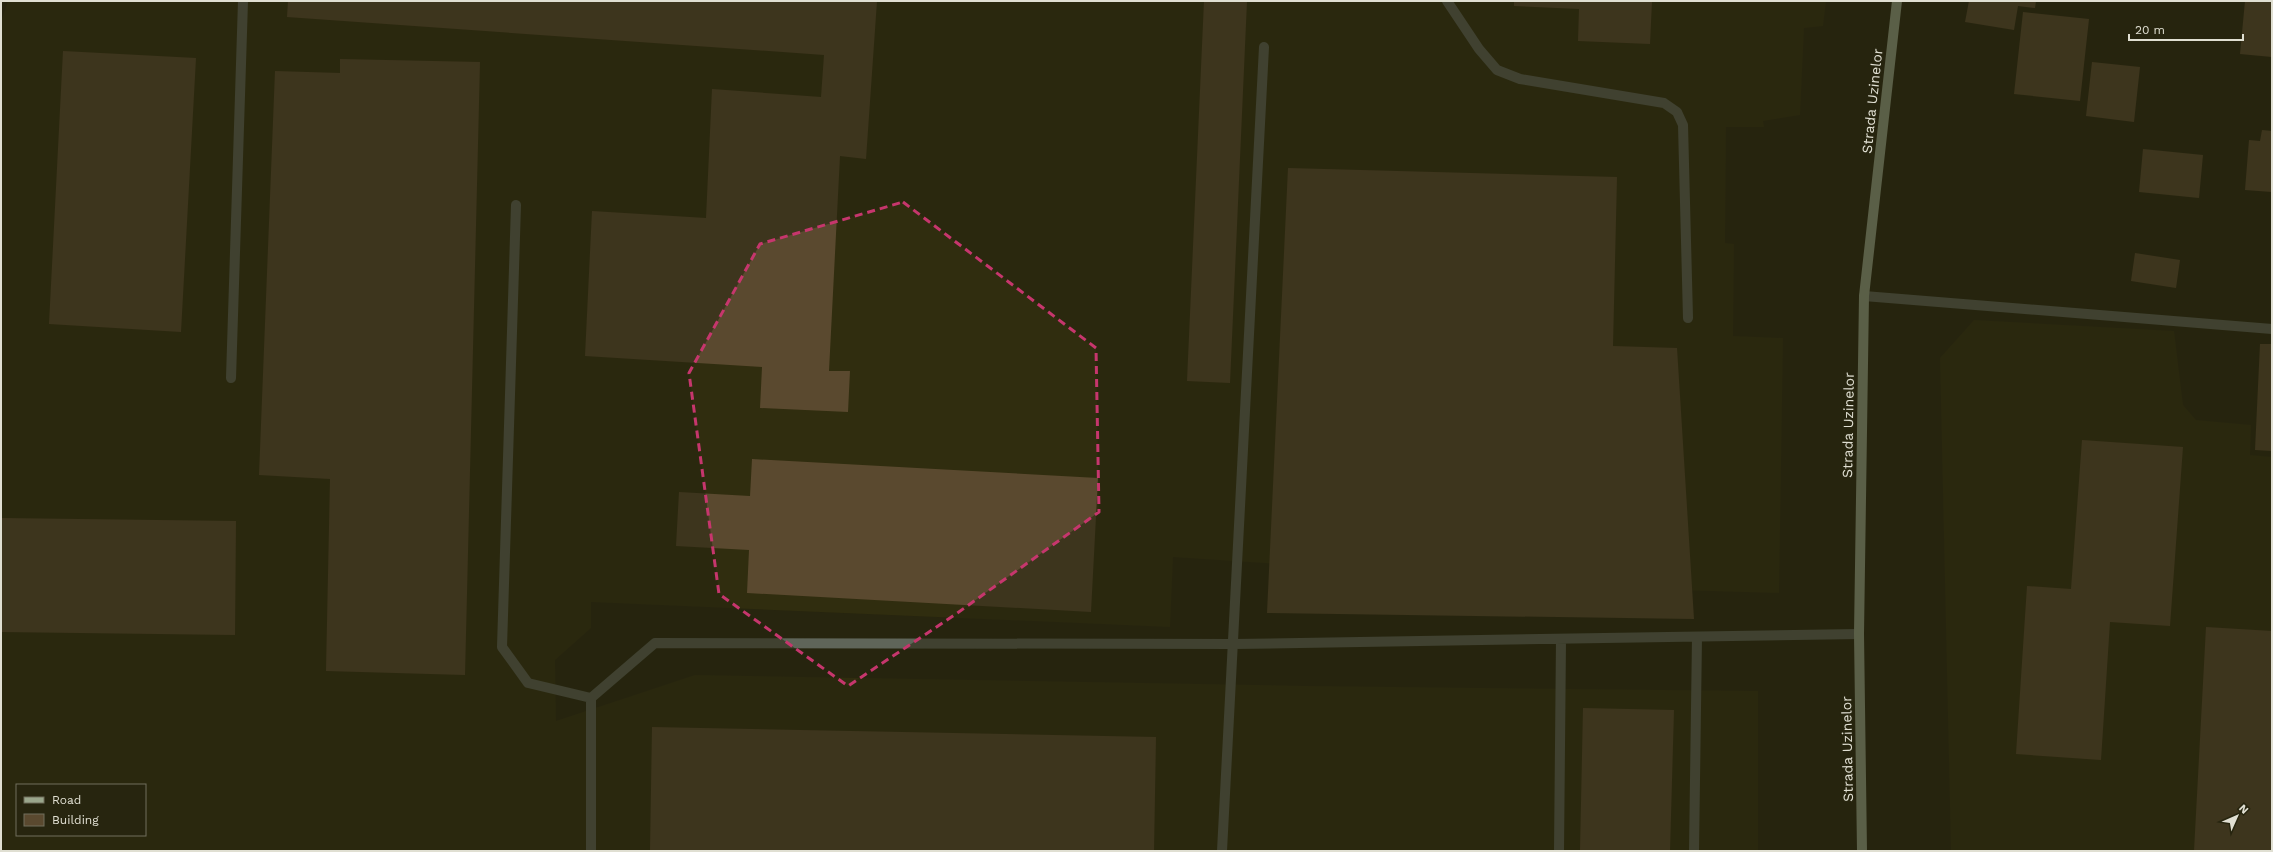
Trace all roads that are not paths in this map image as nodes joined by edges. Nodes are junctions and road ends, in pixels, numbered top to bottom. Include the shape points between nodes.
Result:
1 (243, 1) edge
2 (1447, 1) edge
3 (1897, 1) edge
4 (1264, 47) dead end
5 (516, 205) dead end
6 (1864, 296) junction
7 (1688, 318) dead end
8 (2272, 329) edge
9 (231, 378) dead end
10 (1859, 634) junction
11 (1697, 637) junction
12 (1561, 640) junction
13 (1234, 644) junction
14 (591, 698) junction
15 (591, 851) edge
16 (1222, 851) edge
17 (1559, 851) edge
18 (1694, 851) edge
19 (1862, 851) edge

1 - 9 street
2 - 7 street via 1479,49 1497,70 1520,79 1664,103 1677,112 1683,125
3 - 6 main road, Strada Uzinelor
4 - 13 street
5 - 14 street via 502,647 528,683
6 - 8 street
6 - 10 main road, Strada Uzinelor
10 - 11 street
10 - 19 main road, Strada Uzinelor
11 - 12 street
11 - 18 street
12 - 13 street
12 - 17 street
13 - 14 street via 655,643
13 - 16 street
14 - 15 street

